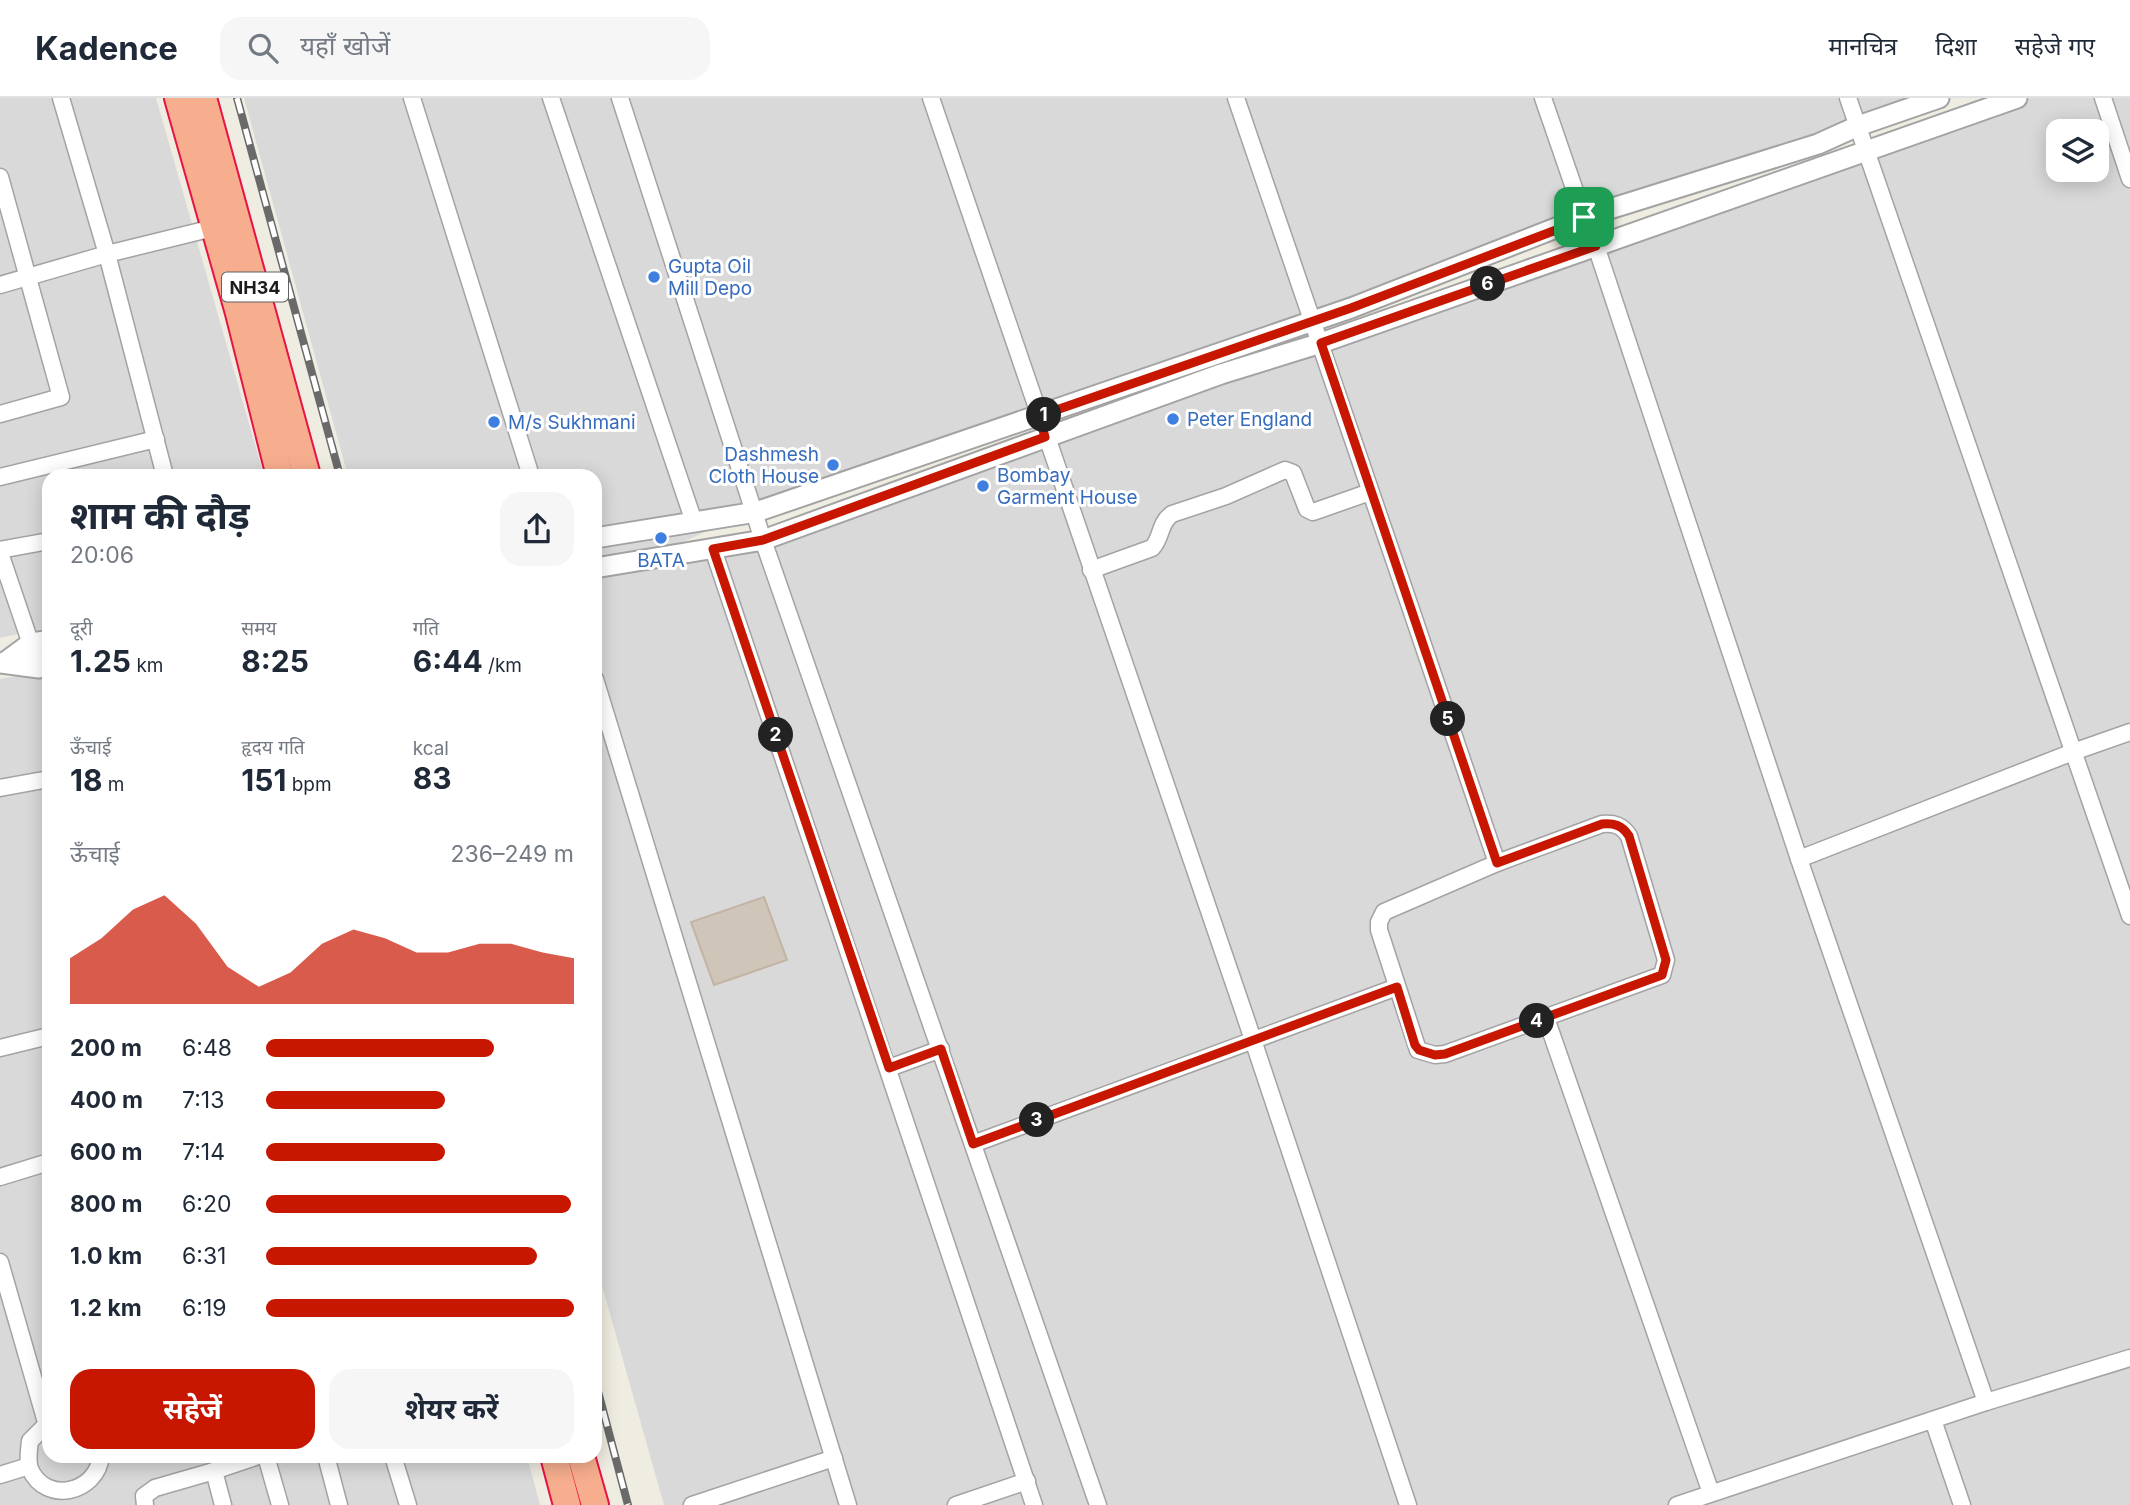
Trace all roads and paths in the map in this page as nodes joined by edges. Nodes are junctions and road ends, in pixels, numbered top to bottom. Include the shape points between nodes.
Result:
1 (61, 98) edge
2 (178, 98) edge
3 (204, 98) edge
4 (412, 98) edge
5 (551, 98) edge
6 (620, 98) edge
7 (931, 98) edge
8 (1236, 98) edge
9 (1544, 98) edge
10 (1848, 98) edge
11 (1939, 98) edge
12 (2017, 98) edge
13 (2103, 98) edge
14 (1858, 126) junction
15 (1867, 151) junction
16 (0, 177) edge
17 (2130, 179) edge
18 (1584, 217) junction
19 (226, 225) junction
20 (1596, 246) junction
21 (107, 254) junction
22 (28, 276) junction
23 (0, 285) edge
24 (1314, 319) junction
25 (1321, 343) junction
26 (0, 414) edge
27 (1039, 416) junction
28 (1045, 437) junction
29 (156, 439) junction
30 (164, 469) edge
31 (278, 469) edge
32 (305, 469) edge
33 (529, 469) edge
34 (0, 477) edge
35 (1370, 492) junction
36 (756, 512) junction
37 (694, 522) junction
38 (602, 537) edge
39 (763, 540) junction
40 (42, 542) edge
41 (713, 549) junction
42 (0, 551) edge
43 (602, 567) edge
44 (1091, 570) junction
45 (40, 642) edge
46 (3, 663) edge
47 (42, 667) edge
48 (602, 702) edge
49 (2130, 732) edge
50 (2073, 752) junction
51 (42, 780) edge
52 (0, 788) edge
53 (1799, 859) junction
54 (1497, 863) junction
55 (2130, 916) edge
56 (1397, 987) junction
57 (1546, 1018) junction
58 (42, 1037) edge
59 (1253, 1040) junction
60 (0, 1048) edge
61 (941, 1049) junction
62 (889, 1068) junction
63 (973, 1144) junction
64 (42, 1164) edge
65 (0, 1177) edge
66 (0, 1262) edge
67 (2130, 1358) edge
68 (1986, 1402) junction
69 (42, 1405) edge
70 (1933, 1420) junction
71 (42, 1428) edge
72 (834, 1458) junction
73 (99, 1463) edge
74 (238, 1463) edge
75 (267, 1463) edge
76 (328, 1463) edge
77 (395, 1463) edge
78 (556, 1463) edge
79 (583, 1463) edge
80 (29, 1466) junction
81 (215, 1471) junction
82 (0, 1475) edge
83 (1027, 1481) junction
84 (1711, 1493) junction
85 (69, 1498) edge
86 (145, 1505) edge
87 (223, 1505) edge
88 (280, 1505) edge
89 (339, 1505) edge
90 (408, 1505) edge
91 (567, 1505) edge
92 (595, 1505) edge
93 (692, 1505) edge
94 (848, 1505) edge
95 (956, 1505) edge
96 (1034, 1505) edge
97 (1098, 1505) edge
98 (1408, 1505) edge
99 (1677, 1505) edge
100 (1962, 1505) edge

1 - 21 street
2 - 19 highway, NH34
3 - 19 highway, NH34
4 - 33 street
5 - 37 street
6 - 36 street
7 - 27 street
8 - 24 street
9 - 18 street
10 - 14 street
11 - 14 street
12 - 15 street
13 - 17 street
14 - 15 street
14 - 18 street via 1818,144
15 - 20 street
15 - 50 street
16 - 22 street
18 - 20 street
18 - 24 street
19 - 21 street
19 - 31 highway, NH34
19 - 32 highway, NH34
20 - 25 street
20 - 53 street
21 - 22 street
21 - 29 street
22 - 23 street
22 - 26 street via 61,397
24 - 25 street
24 - 27 street
25 - 28 street
25 - 35 street
27 - 28 street
27 - 36 street
28 - 39 street
28 - 44 street
29 - 30 street
29 - 34 street
35 - 44 street via 1313,512 1307,509 1293,473 1285,470 1172,514 1152,548
35 - 54 street
36 - 37 street
36 - 39 street
37 - 38 street
39 - 41 street
39 - 61 street
40 - 42 street
41 - 43 street
41 - 62 street
42 - 45 street
44 - 59 street
45 - 46 street
46 - 47 street
48 - 72 street
49 - 50 street
50 - 53 street
50 - 55 street
51 - 52 street
53 - 68 street
54 - 56 street via 1390,908 1381,917 1378,930
54 - 57 street via 1602,824 1622,827 1629,836 1666,960 1665,971 1657,979
56 - 57 street via 1415,1045 1425,1054 1445,1054
56 - 59 street
57 - 84 street
58 - 60 street
59 - 63 street
59 - 98 street
61 - 62 street
61 - 63 street
62 - 83 street
63 - 97 street
64 - 65 street
66 - 69 street
67 - 68 street
68 - 70 street
70 - 84 street
70 - 100 street
71 - 80 street via 30,1441
72 - 93 street
72 - 94 street
73 - 85 street via 95,1475
74 - 81 street
75 - 88 street
76 - 89 street
77 - 90 street
78 - 91 highway
79 - 92 highway
80 - 82 street
80 - 85 street via 44,1485
81 - 86 street via 150,1490 144,1496
81 - 87 street
83 - 95 street
83 - 96 street
84 - 99 street

